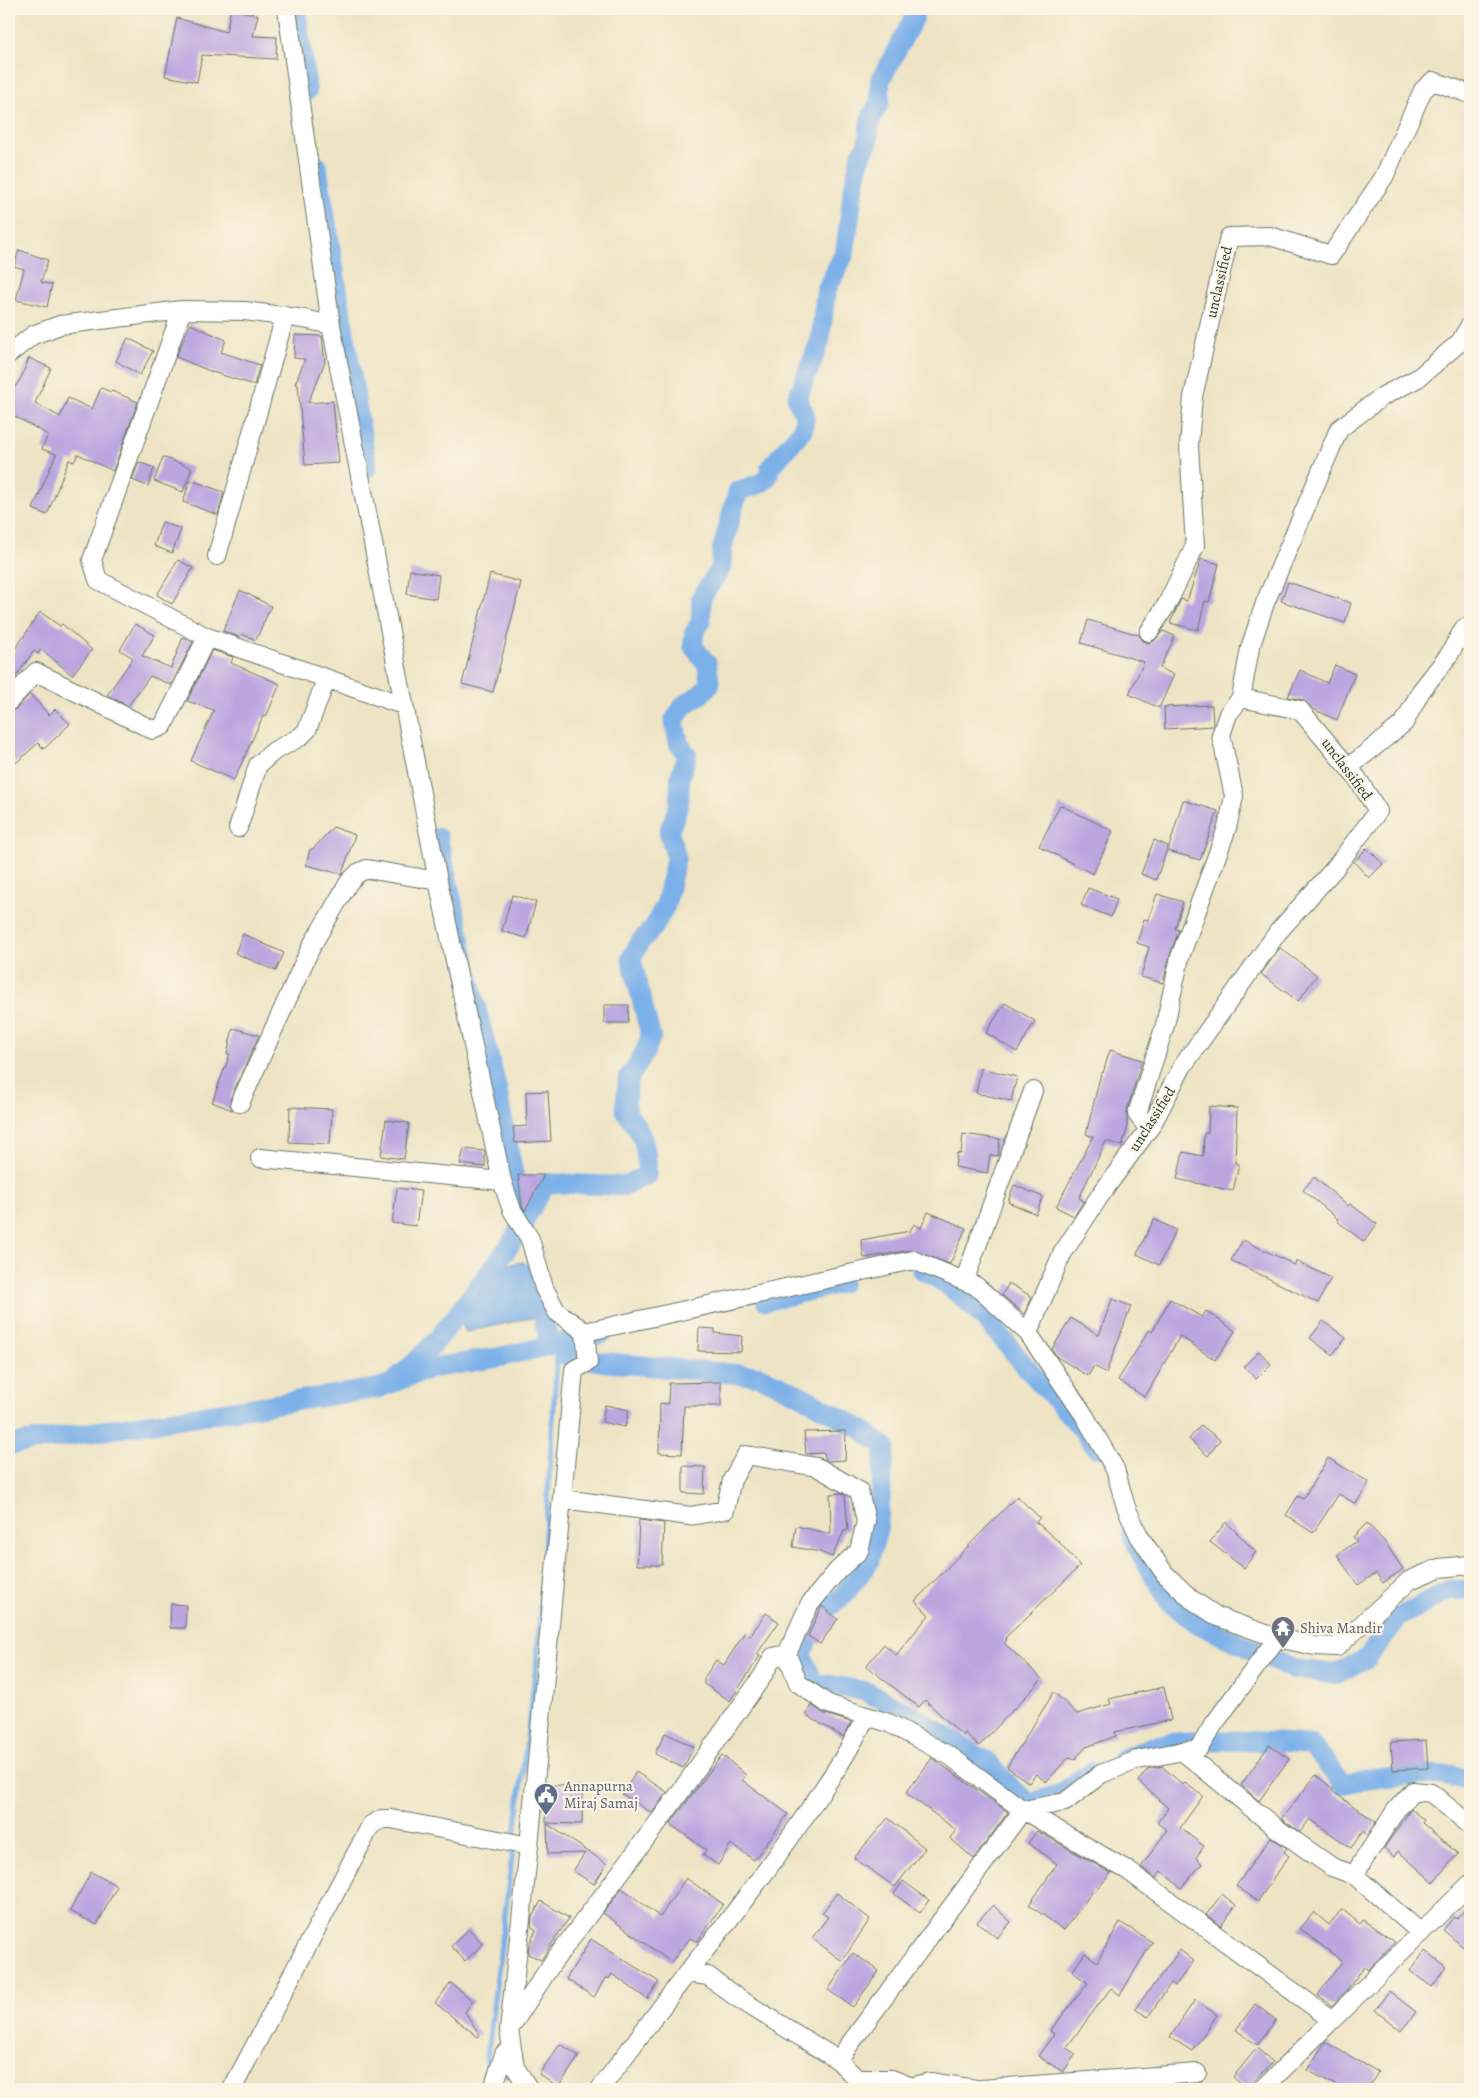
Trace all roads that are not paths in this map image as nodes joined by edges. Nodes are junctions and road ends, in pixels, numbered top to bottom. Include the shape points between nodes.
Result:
1 (287, 9) edge
2 (1470, 94) edge
3 (182, 310) junction
4 (285, 316) junction
5 (330, 325) junction
6 (1470, 325) edge
7 (9, 354) edge
8 (217, 556) dead end
9 (1464, 628) dead end
10 (1148, 632) dead end
11 (208, 637) junction
12 (326, 680) junction
13 (1240, 698) junction
14 (9, 701) edge
15 (403, 705) junction
16 (1349, 767) junction
17 (238, 828) dead end
18 (438, 881) junction
19 (1033, 1091) dead end
20 (240, 1103) dead end
21 (1151, 1126) junction
22 (260, 1158) dead end
23 (502, 1181) junction
24 (965, 1279) junction
25 (585, 1332) junction
26 (1028, 1333) junction
27 (563, 1499) junction
28 (1470, 1565) edge
29 (1275, 1642) junction
30 (787, 1654) junction
31 (866, 1716) junction
32 (1191, 1750) junction
33 (1023, 1810) junction
34 (1470, 1825) edge
35 (529, 1846) junction
36 (1354, 1874) junction
37 (1470, 1884) edge
38 (1421, 1933) junction
39 (687, 1973) junction
40 (1332, 2020) junction
41 (508, 2030) junction
42 (513, 2053) junction
43 (838, 2060) junction
44 (1197, 2074) dead end
45 (912, 2088) edge
46 (232, 2089) edge
47 (493, 2089) edge
48 (529, 2089) edge
49 (600, 2089) edge
50 (976, 2089) edge
51 (981, 2089) edge
52 (1263, 2089) edge

1 - 5 street
2 - 10 street, unclassified via 1432,81 1423,90 1384,177 1331,256 1270,236 1229,237 1193,397 1189,444 1195,546 1167,604
3 - 4 street via 245,311
3 - 7 street via 60,325 33,335
3 - 11 street via 92,560 98,580
4 - 5 street
4 - 8 street
5 - 15 street
6 - 13 street via 1460,342 1418,378 1384,396 1339,429 1265,603 1250,648
9 - 16 street via 1449,655 1421,691 1404,723
11 - 12 street
11 - 14 street via 181,694 158,730 36,672
12 - 15 street
12 - 17 street via 307,730 274,750 258,765
13 - 16 street, unclassified via 1300,710
13 - 21 street via 1228,714 1221,735 1234,796 1227,828 1180,957 1165,1025 1137,1114
15 - 18 street
16 - 21 street, unclassified via 1378,811 1335,868 1278,932 1182,1067
18 - 20 street via 367,869 358,873 312,945
18 - 23 street
19 - 24 street
21 - 26 street, unclassified via 1062,1254
22 - 23 street
23 - 25 street via 518,1221 530,1239 544,1288 557,1312
24 - 25 street via 913,1260
24 - 26 street via 995,1301
25 - 27 street via 588,1362 574,1370
26 - 29 street via 1115,1469 1139,1536 1165,1574 1191,1599 1218,1618
27 - 30 street via 690,1516 725,1510 732,1480 746,1455 817,1467 859,1491 866,1521 859,1551 838,1570 809,1605
27 - 35 street
28 - 29 street via 1439,1568 1410,1580 1338,1647
29 - 32 street
30 - 31 street via 798,1683 828,1704
30 - 41 street via 773,1657 668,1809 553,1962
31 - 33 street via 890,1723 950,1756
31 - 39 street via 852,1747 801,1822 750,1894
32 - 33 street via 1137,1760 1101,1774 1065,1802
32 - 36 street via 1276,1828 1332,1866
33 - 40 street via 1127,1870
33 - 43 street
34 - 36 street via 1431,1793 1413,1791 1396,1810
35 - 41 street
35 - 46 street via 391,1820 371,1825
36 - 38 street
37 - 38 street
38 - 40 street
39 - 43 street via 708,1976
39 - 49 street
40 - 52 street
41 - 42 street
42 - 47 street via 504,2054
42 - 48 street via 515,2067
43 - 45 street via 857,2079 892,2079
44 - 51 street
45 - 50 street via 930,2082

